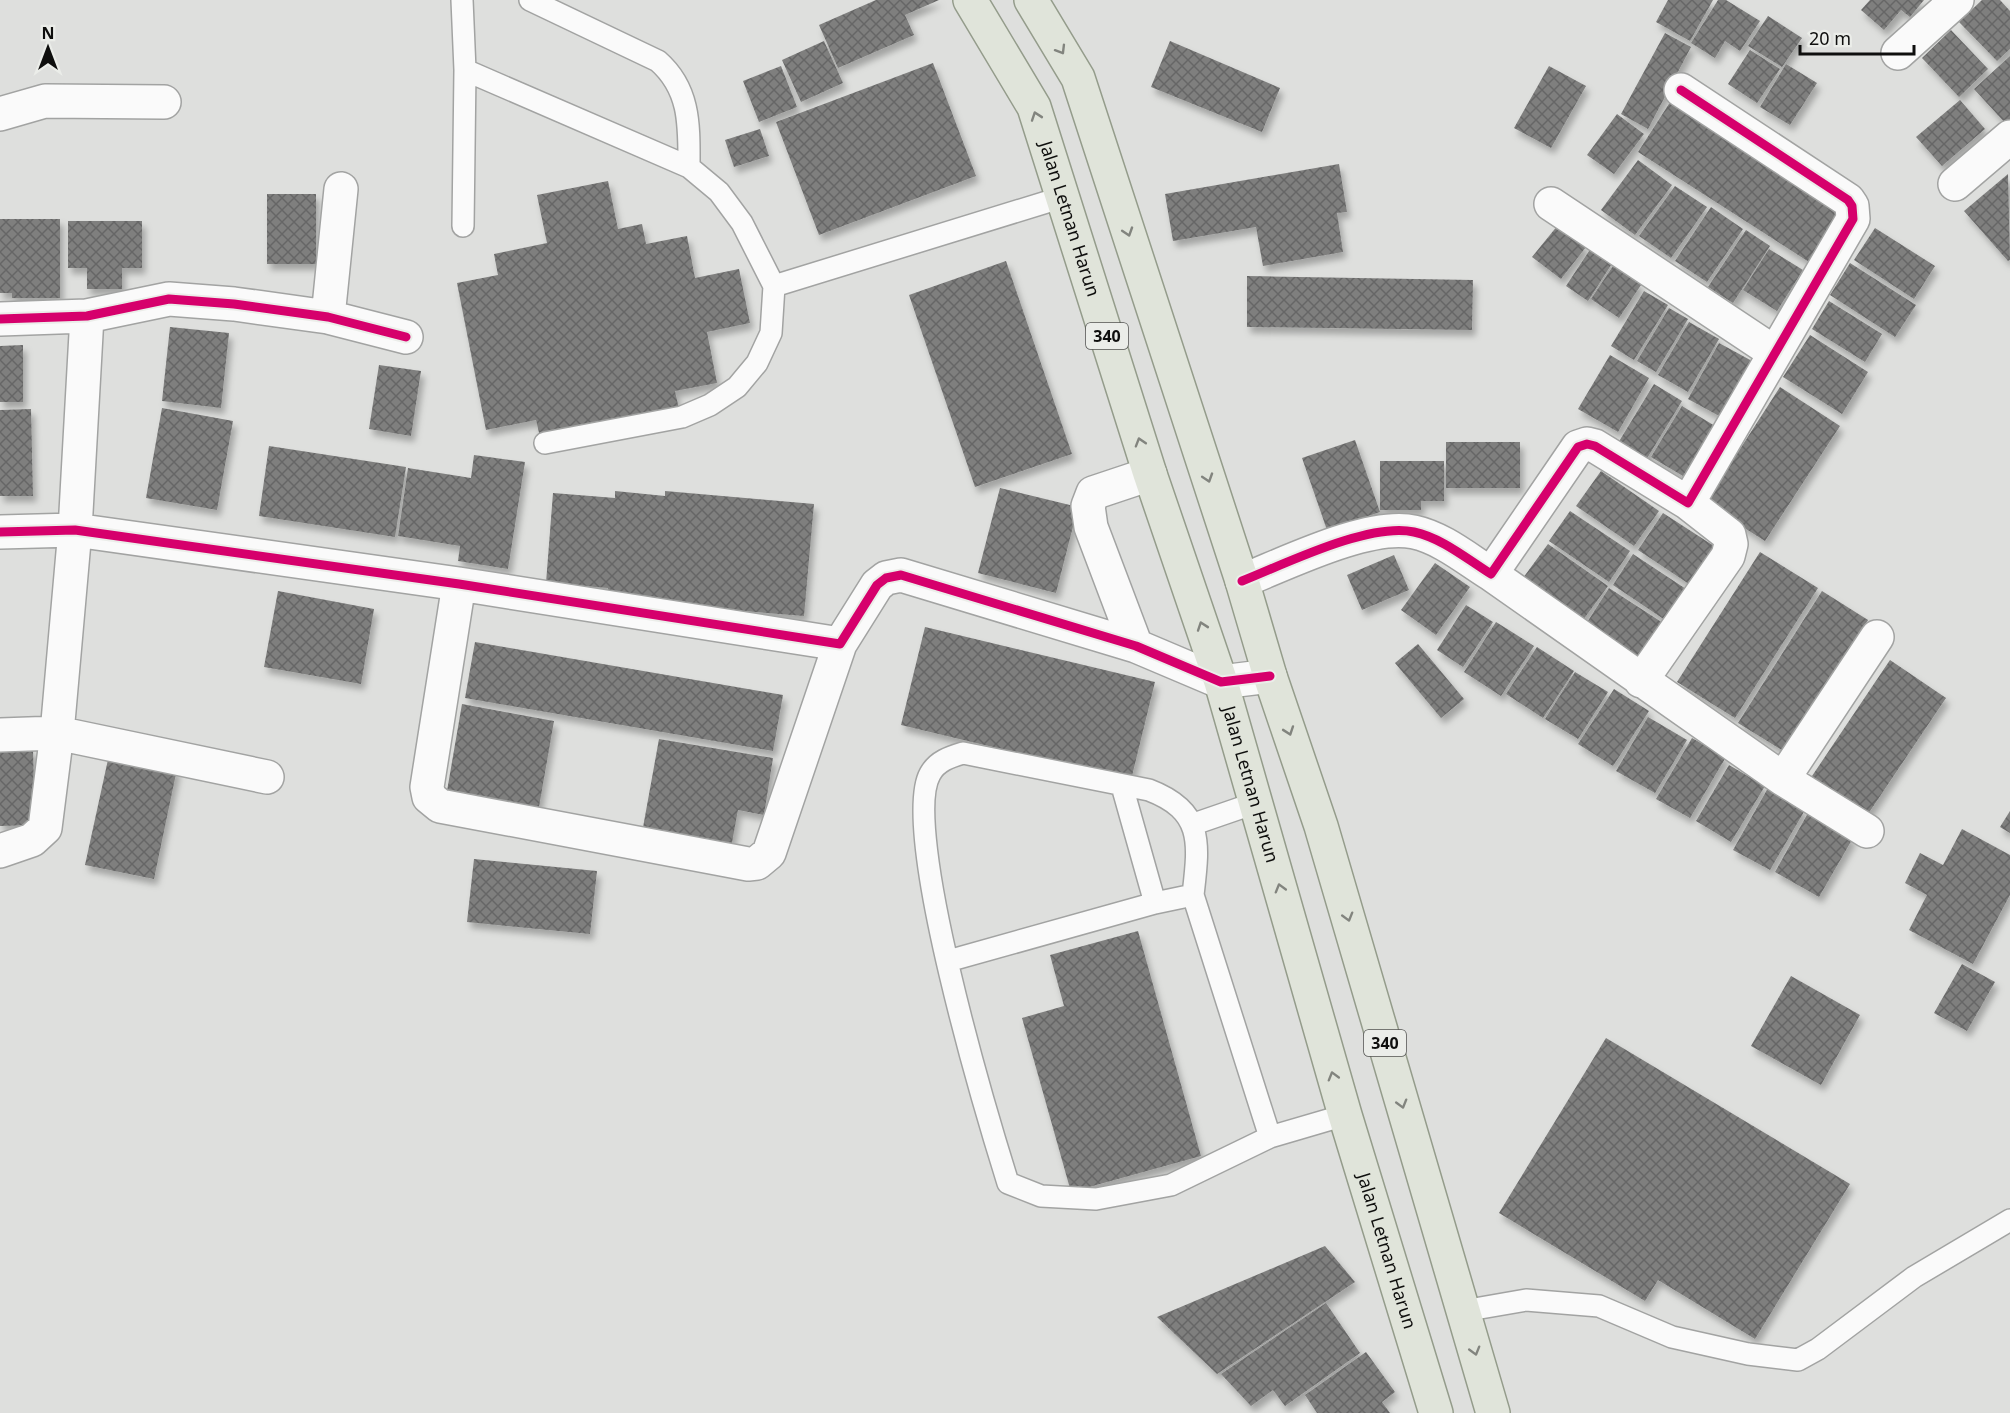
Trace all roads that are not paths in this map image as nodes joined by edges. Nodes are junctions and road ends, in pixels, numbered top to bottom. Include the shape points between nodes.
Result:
1 (462, 0) edge
2 (530, 0) edge
3 (970, 0) edge
4 (1030, 0) edge
5 (1957, 0) edge
6 (1899, 53) dead end
7 (465, 70) junction
8 (1681, 90) dead end
9 (164, 102) dead end
10 (0, 114) edge
11 (2010, 137) edge
12 (689, 167) junction
13 (1955, 184) dead end
14 (341, 189) dead end
15 (1063, 197) junction
16 (1551, 204) dead end
17 (463, 226) dead end
18 (774, 286) junction
19 (87, 316) junction
20 (328, 317) junction
21 (0, 319) edge
22 (406, 337) dead end
23 (1775, 353) junction
24 (545, 443) dead end
25 (1150, 474) junction
26 (1688, 503) junction
27 (75, 530) junction
28 (0, 532) edge
29 (1491, 574) junction
30 (1242, 581) junction
31 (459, 584) junction
32 (1877, 637) dead end
33 (840, 644) junction
34 (1136, 646) junction
35 (1270, 676) junction
36 (1641, 681) junction
37 (1221, 682) junction
38 (57, 733) junction
39 (0, 735) edge
40 (267, 777) dead end
41 (1783, 779) junction
42 (1122, 786) junction
43 (1255, 803) junction
44 (1194, 824) junction
45 (1867, 831) dead end
46 (0, 851) edge
47 (1193, 895) junction
48 (1155, 903) junction
49 (948, 961) junction
50 (1345, 1115) junction
51 (1270, 1137) junction
52 (2010, 1220) edge
53 (1463, 1311) junction
54 (1436, 1413) edge
55 (1493, 1413) edge

1 - 7 lane
2 - 12 lane via 666,68 688,107
15 -> 3 main road, Jalan Letnan Harun / 340 via 1034,107
4 -> 30 main road, 340 via 1078,78
5 - 6 street
7 - 12 lane
7 - 17 lane
8 - 23 street via 1852,206 1853,219
9 - 10 street via 45,101
11 - 13 street
12 - 18 lane via 719,192 742,223
14 - 20 street
15 - 18 lane
25 -> 15 main road, Jalan Letnan Harun / 340
16 - 23 street
18 - 24 lane via 771,333 757,363 737,387 682,417
19 - 20 street via 169,299
19 - 21 street
19 - 27 street
20 - 22 street
23 - 26 street
25 - 34 street via 1093,493 1088,506 1091,527
37 -> 25 main road, Jalan Letnan Harun / 340
26 - 29 street via 1595,446 1578,447
26 - 36 street via 1729,535 1728,556
27 - 28 street
27 - 31 street
27 - 38 street
29 - 30 street via 1437,540 1414,531 1390,530 1334,545
29 - 36 street
30 - 35 main road, 340
31 - 33 street
31 - 33 street via 427,787 429,797 440,806 748,864 769,854
32 - 41 street
33 - 34 street via 877,585 901,575
34 - 37 street
35 - 37 street
35 -> 53 main road, 340 via 1321,826
36 - 41 street
37 - 43 main road, Jalan Letnan Harun / 340
38 - 39 street
38 - 40 street
38 - 46 street via 45,828 32,840
41 - 45 street
42 - 44 lane via 1165,796
42 - 48 lane
42 - 49 lane via 963,753 938,763 929,775 923,803 931,894
43 - 44 lane
50 -> 43 main road, Jalan Letnan Harun / 340
44 - 47 lane
47 - 48 lane
47 - 51 lane
48 - 49 lane
49 - 51 lane via 1008,1183 1041,1196 1096,1199 1171,1185
50 - 51 lane
50 - 54 main road, Jalan Letnan Harun / 340
52 - 53 lane via 1914,1277 1798,1360 1672,1337 1599,1306 1526,1300
53 -> 55 main road, 340

